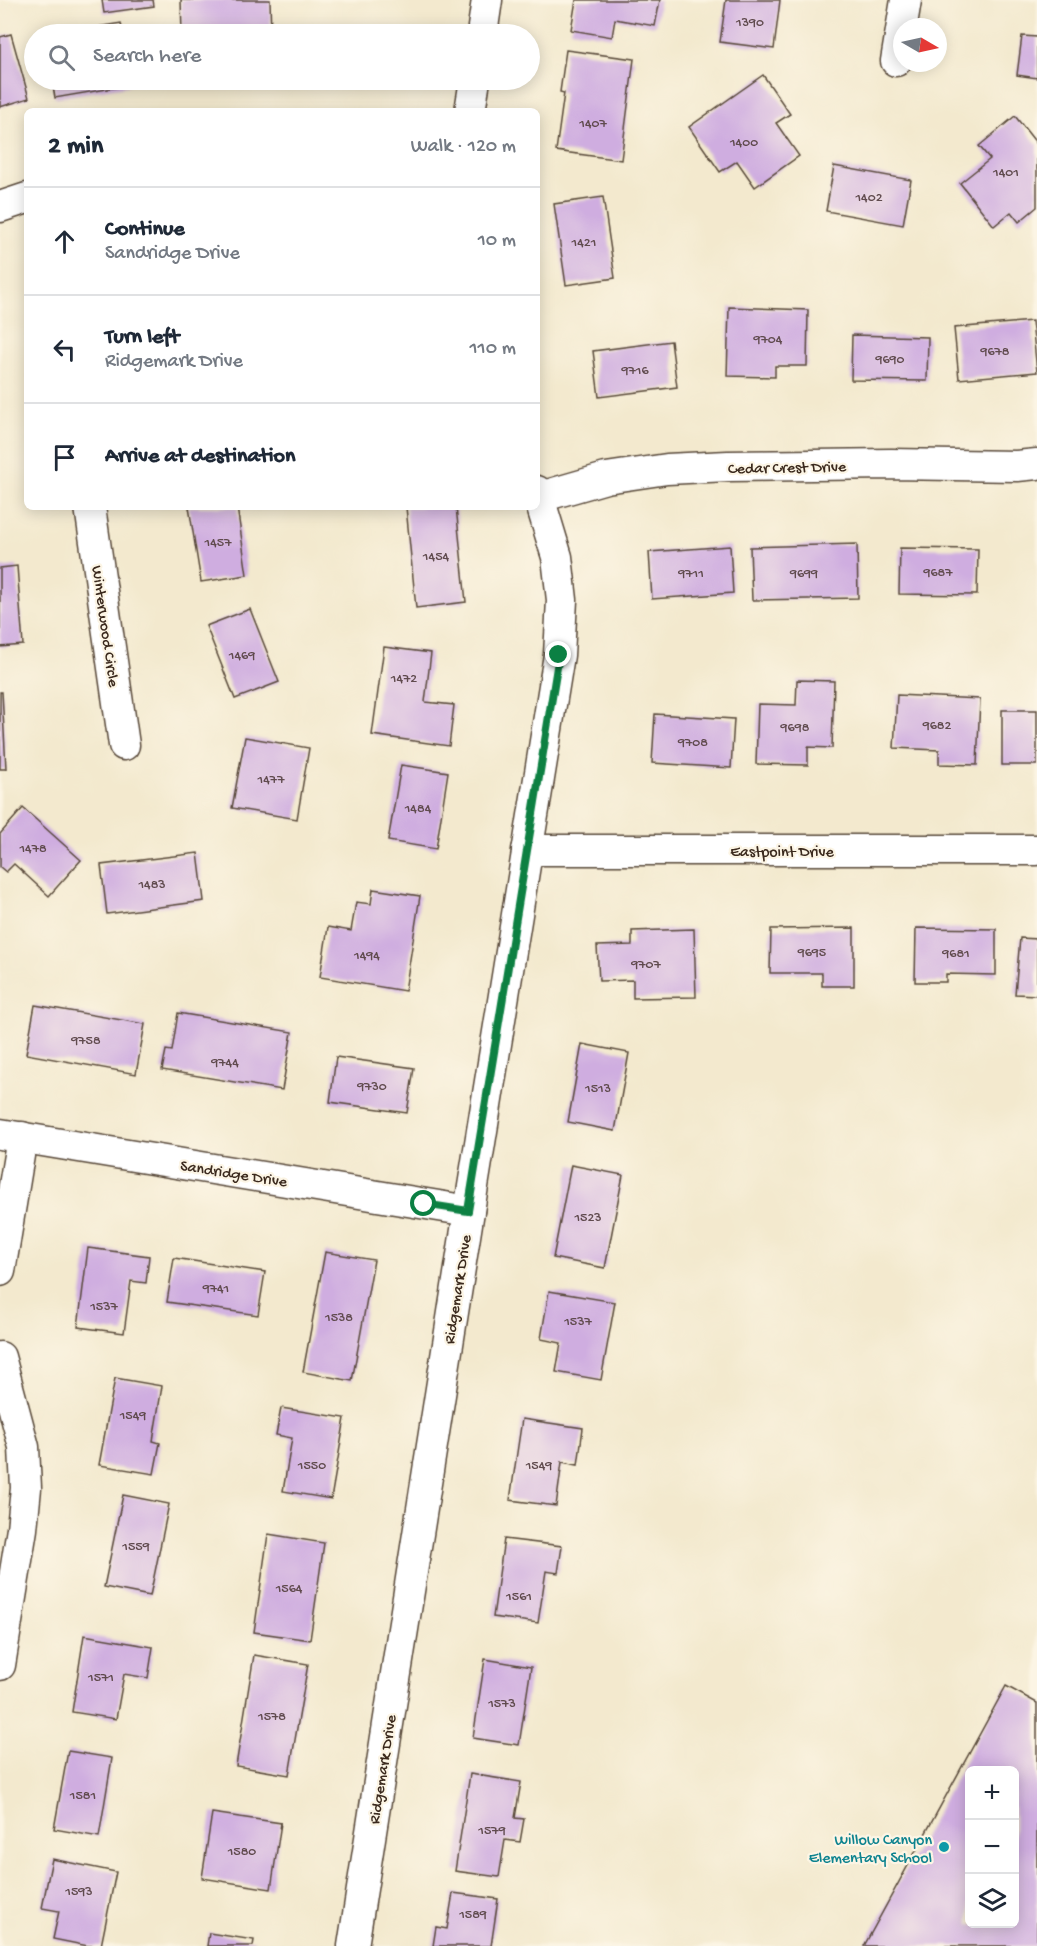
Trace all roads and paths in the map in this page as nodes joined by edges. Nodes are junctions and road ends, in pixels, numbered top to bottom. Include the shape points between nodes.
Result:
1 (487, 0) edge
2 (906, 0) edge
3 (903, 18) edge
4 (483, 24) edge
5 (473, 90) edge
6 (470, 108) edge
7 (24, 199) edge
8 (0, 207) edge
9 (1037, 464) edge
10 (540, 494) edge
11 (540, 501) edge
12 (90, 510) edge
13 (124, 745) dead end
14 (527, 850) junction
15 (1037, 850) edge
16 (11, 1135) edge
17 (468, 1211) junction
18 (0, 1272) edge
19 (0, 1357) edge
20 (0, 1665) edge
21 (353, 1946) edge

1 - 4 street
2 - 3 street
5 - 6 street
7 - 8 street
9 - 10 street, Cedar Crest Drive via 667,469
11 - 14 street, Ridgemark Drive via 557,557 562,600 559,655
12 - 13 street, Winterwood Circle
14 - 15 street, Eastpoint Drive
14 - 17 street, Ridgemark Drive
16 - 17 street, Sandridge Drive
16 - 18 street
17 - 21 street, Ridgemark Drive
19 - 20 street via 24,1447 26,1488

